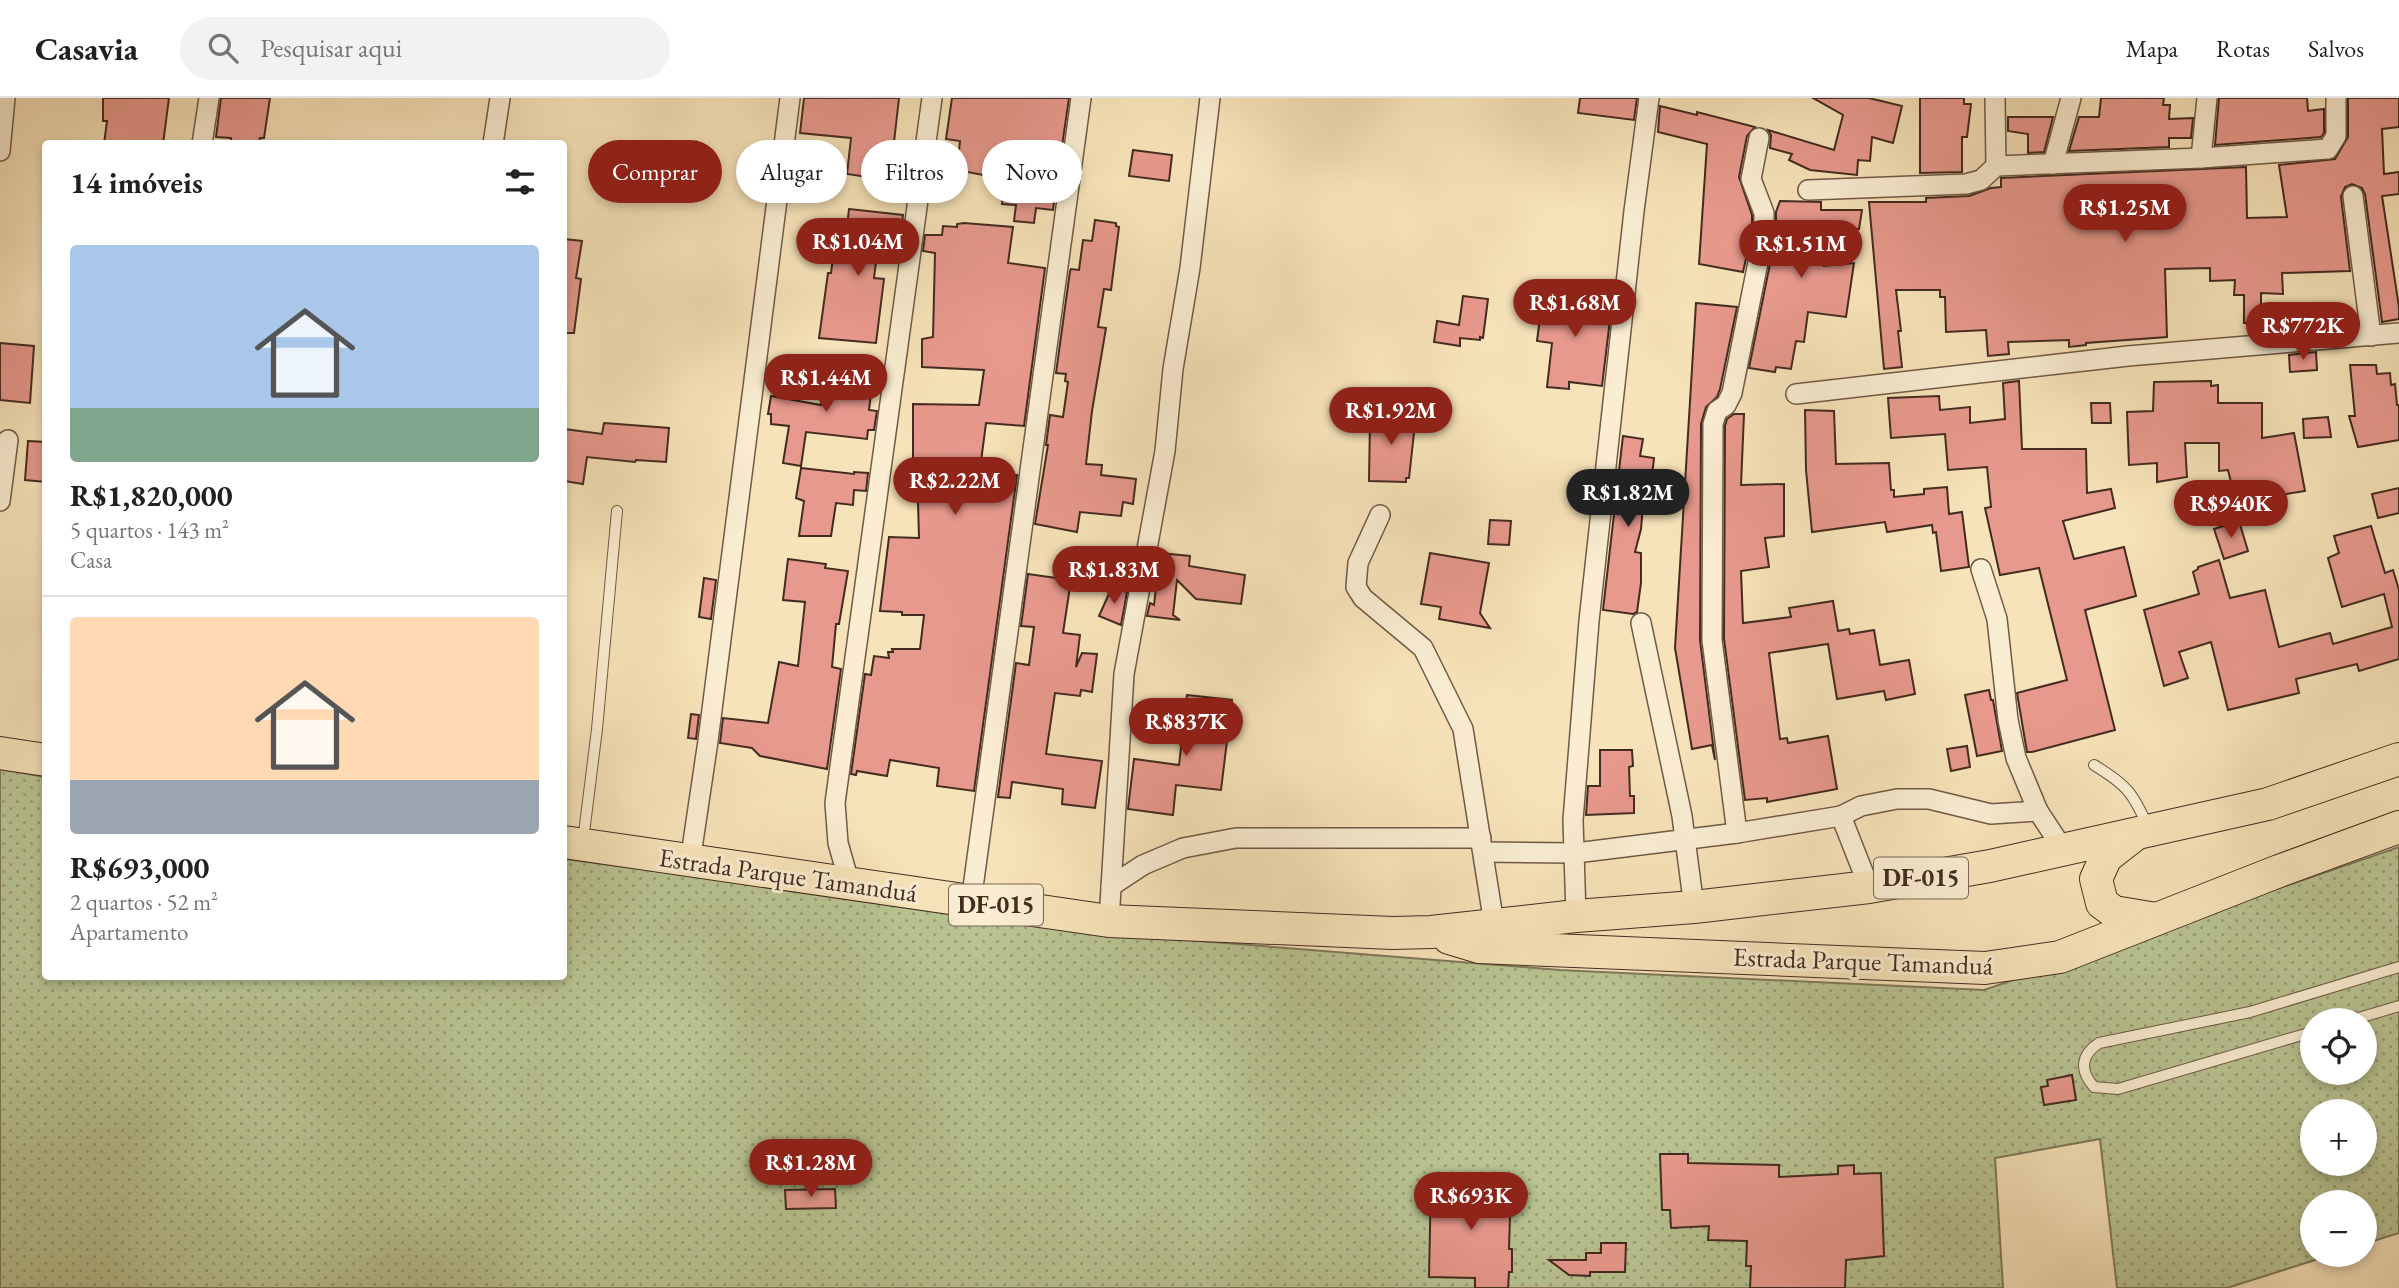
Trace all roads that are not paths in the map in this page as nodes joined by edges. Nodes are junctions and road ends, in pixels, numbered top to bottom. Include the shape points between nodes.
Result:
1 (5, 98) edge
2 (209, 98) edge
3 (500, 98) edge
4 (790, 98) edge
5 (932, 98) edge
6 (1081, 98) edge
7 (1210, 98) edge
8 (1649, 98) edge
9 (1996, 98) edge
10 (2071, 98) edge
11 (2207, 98) edge
12 (2336, 98) edge
13 (1759, 138) dead end
14 (203, 140) edge
15 (494, 140) edge
16 (0, 151) edge
17 (2201, 158) junction
18 (2053, 164) junction
19 (1996, 166) junction
20 (1808, 190) dead end
21 (2353, 196) dead end
22 (2399, 333) edge
23 (2371, 336) junction
24 (1796, 394) dead end
25 (8, 440) dead end
26 (0, 501) edge
27 (617, 511) dead end
28 (1380, 515) dead end
29 (1981, 569) dead end
30 (1641, 623) dead end
31 (0, 753) edge
32 (42, 759) edge
33 (2399, 759) edge
34 (2094, 765) dead end
35 (2038, 811) junction
36 (1841, 816) junction
37 (2399, 827) edge
38 (1737, 833) junction
39 (2142, 833) junction
40 (1686, 839) junction
41 (573, 844) edge
42 (1482, 845) junction
43 (2063, 849) junction
44 (1576, 853) junction
45 (690, 862) junction
46 (850, 885) junction
47 (1111, 886) junction
48 (1869, 887) junction
49 (971, 902) junction
50 (1694, 907) junction
51 (1576, 916) junction
52 (2159, 919) junction
53 (1109, 921) junction
54 (1494, 924) junction
55 (1432, 932) junction
56 (2399, 967) edge
57 (2399, 1006) edge
58 (2377, 1012) edge
59 (2300, 1036) edge

1 - 16 street
2 - 14 street
3 - 15 street
4 - 45 street
5 - 46 street via 835,803 838,843
6 - 49 street
7 - 47 street via 1165,452 1124,674
8 - 44 street via 1589,621 1573,820
9 - 19 street
10 - 18 street
11 - 17 street
12 - 17 street via 2336,135 2329,149
13 - 38 street via 1751,179 1764,213 1764,232 1732,393 1713,424 1712,640
17 - 18 street
18 - 19 street
19 - 20 street via 1981,180 1966,184
21 - 23 street
22 - 23 street
23 - 24 street via 2128,356
25 - 26 street
27 - 41 lane via 597,729
28 - 42 street via 1359,563 1356,587 1423,648 1463,729
29 - 35 street via 1997,619 2016,758
30 - 40 street
31 - 32 main road
33 - 39 main road, Estrada Parque Tamanduá / DF-015 via 2268,804
34 - 39 lane via 2122,782 2137,802
35 - 36 street via 1991,814 1929,799 1897,799 1861,806
35 - 43 street
36 - 38 street
36 - 48 street
37 - 52 main road, Estrada Parque Tamanduá / DF-015
38 - 40 street
39 - 43 main road, Estrada Parque Tamanduá / DF-015
39 - 52 main road via 2106,857 2096,879 2102,902 2114,912
40 - 44 street
40 - 50 street
41 - 45 main road, Estrada Parque Tamanduá / DF-015
42 - 44 street
42 - 47 street via 1236,838 1183,848 1143,865
42 - 54 street
43 - 48 main road, Estrada Parque Tamanduá / DF-015
44 - 51 street
45 - 46 main road, Estrada Parque Tamanduá / DF-015
46 - 49 main road, Estrada Parque Tamanduá / DF-015
47 - 53 street
48 - 50 main road, Estrada Parque Tamanduá / DF-015
49 - 53 main road, Estrada Parque Tamanduá / DF-015
50 - 51 main road, Estrada Parque Tamanduá / DF-015
51 - 54 main road, Estrada Parque Tamanduá / DF-015
52 - 55 main road, Estrada Parque Tamanduá / DF-015 via 2060,957 1985,968 1479,947
53 - 55 main road, Estrada Parque Tamanduá / DF-015
54 - 55 main road, Estrada Parque Tamanduá / DF-015
56 - 59 lane via 2250,1012 2099,1043 2087,1051 2083,1062 2094,1087 2118,1089
57 - 58 lane

